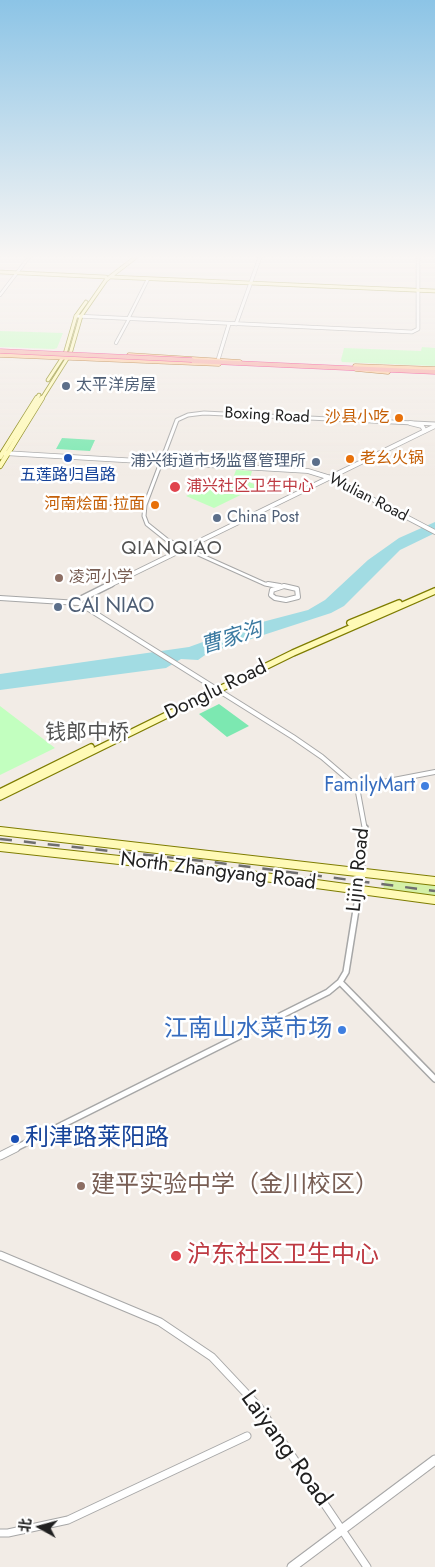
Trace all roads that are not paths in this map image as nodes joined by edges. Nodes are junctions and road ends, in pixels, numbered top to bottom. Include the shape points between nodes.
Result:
1 (72, 330) edge
2 (77, 330) edge
3 (122, 330) edge
4 (228, 330) edge
5 (363, 330) edge
6 (416, 330) edge
7 (116, 343) dead end
8 (0, 352) edge
9 (65, 352) junction
10 (71, 353) junction
11 (65, 358) junction
12 (218, 360) junction
13 (240, 363) junction
14 (348, 367) junction
15 (435, 371) edge
16 (410, 423) junction
17 (435, 426) edge
18 (425, 431) junction
19 (3, 453) edge
20 (161, 461) junction
21 (0, 466) edge
22 (332, 477) junction
23 (435, 530) edge
24 (187, 549) junction
25 (265, 584) junction
26 (280, 586) junction
27 (435, 587) edge
28 (270, 591) junction
29 (435, 591) edge
30 (0, 598) edge
31 (77, 603) junction
32 (216, 689) junction
33 (435, 772) edge
34 (357, 787) junction
35 (0, 792) edge
36 (0, 797) edge
37 (0, 831) edge
38 (0, 847) edge
39 (361, 872) junction
40 (435, 881) edge
41 (359, 891) junction
42 (435, 900) edge
43 (340, 982) junction
44 (435, 1079) edge
45 (0, 1156) edge
46 (0, 1255) edge
47 (247, 1436) dead end
48 (435, 1460) edge
49 (342, 1529) junction
50 (0, 1533) edge
51 (292, 1567) edge
52 (367, 1567) edge

1 - 9 main road
2 - 10 main road
3 - 7 street
4 - 12 street
5 - 6 street
8 - 9 main road
8 - 11 main road
8 - 13 highway, bridge
9 - 10 main road
9 - 11 main road
10 - 11 main road
10 - 12 main road
11 - 13 main road
11 - 19 main road
12 - 13 main road
13 - 14 highway
14 - 15 main road
14 - 15 highway
16 - 17 street, Boxing Road
16 - 18 street via 422,426
16 - 20 street, Boxing Road via 188,414 176,422
17 - 18 street
17 - 22 street
18 - 22 street
19 - 20 street, Wulian Road
19 - 21 main road
20 - 22 street, Wulian Road via 285,468
20 - 24 street via 145,505 144,518 155,532
22 - 23 street, Wulian Road
22 - 24 street
24 - 25 street
24 - 31 street
25 - 26 street
25 - 28 street
26 - 28 street
26 - 28 street via 294,588 299,595 282,600 272,597
27 - 32 main road, Donglu Road via 312,640
29 - 32 main road, Donglu Road
30 - 31 street
31 - 32 street
32 - 34 street via 294,737
32 - 35 main road, Donglu Road
32 - 36 main road, Donglu Road
33 - 34 street
34 - 39 street, Lijin Road via 365,829
37 - 39 main road, North Zhangyang Road
38 - 41 main road, North Zhangyang Road via 220,871
39 - 40 main road, North Zhangyang Road
39 - 41 street, Lijin Road
41 - 42 main road, North Zhangyang Road
41 - 43 street, Lijin Road via 346,972
43 - 44 street
43 - 45 street via 328,992
46 - 49 street, Laiyang Road via 160,1322 212,1357 259,1407
47 - 50 street via 68,1520
48 - 49 street
49 - 51 street
49 - 52 street, Laiyang Road

